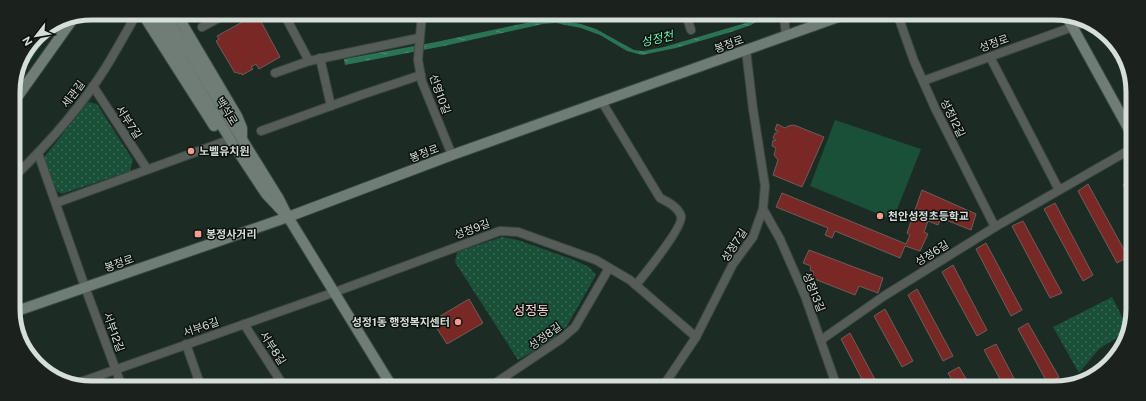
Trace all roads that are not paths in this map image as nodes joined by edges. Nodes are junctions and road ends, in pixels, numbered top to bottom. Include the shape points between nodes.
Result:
1 (133, 20) edge
2 (146, 20) edge
3 (157, 20) edge
4 (168, 20) edge
5 (180, 20) edge
6 (215, 20) edge
7 (287, 20) edge
8 (421, 20) edge
9 (687, 20) edge
10 (784, 20) edge
11 (830, 20) edge
12 (899, 20) edge
13 (1069, 22) edge
14 (70, 23) edge
15 (1079, 24) edge
16 (202, 27) dead end
17 (1072, 27) junction
18 (691, 30) dead end
19 (786, 36) junction
20 (419, 38) junction
21 (746, 50) junction
22 (990, 57) junction
23 (320, 58) junction
24 (308, 60) junction
25 (275, 73) dead end
26 (421, 75) junction
27 (923, 81) junction
28 (93, 86) junction
29 (20, 93) edge
30 (602, 102) junction
31 (331, 106) junction
32 (1126, 124) edge
33 (261, 131) dead end
34 (234, 141) junction
35 (1126, 152) edge
36 (38, 153) junction
37 (452, 155) junction
38 (147, 169) junction
39 (20, 171) edge
40 (1059, 190) junction
41 (56, 203) junction
42 (763, 209) junction
43 (288, 217) junction
44 (994, 227) junction
45 (609, 268) junction
46 (636, 285) junction
47 (85, 287) junction
48 (335, 292) junction
49 (20, 310) edge
50 (244, 324) junction
51 (696, 337) junction
52 (821, 340) junction
53 (186, 344) junction
54 (116, 369) junction
55 (85, 380) edge
56 (120, 381) edge
57 (199, 381) edge
58 (280, 381) edge
59 (390, 381) edge
60 (500, 381) edge
61 (667, 381) edge
62 (835, 381) edge

1 - 28 street, 세관길
2 - 34 street via 222,137
3 - 34 street, 백석로
4 - 34 street, 백석로
5 - 34 street via 237,116 242,128
6 - 16 street
7 - 24 street
8 - 20 street, 선영10길
9 - 18 street
10 - 19 street
11 - 19 street, 봉정로
12 - 27 street, 성정12길
13 - 17 street
14 - 29 street
15 - 17 street, 성정로
17 - 22 street, 성정로
17 - 32 street
19 - 21 street, 봉정로
20 - 23 street
20 - 26 street, 선영10길 via 418,60
21 - 30 street, 봉정로
21 - 42 street, 성정7길 via 765,186
22 - 27 street, 성정로
22 - 40 street
23 - 24 street
23 - 31 street
24 - 25 street
26 - 31 street
26 - 37 street, 선영10길
27 - 44 street, 성정12길
28 - 36 street, 세관길
28 - 38 street, 서부7길
30 - 37 street, 봉정로
30 - 46 street via 660,198 675,207 681,216 681,222 674,235
31 - 33 street
34 - 38 street
34 - 43 street, 백석로 via 279,199
35 - 40 street, 성정6길
36 - 39 street, 세관길
36 - 41 street, 서부12길
37 - 43 street, 봉정로
38 - 41 street
40 - 44 street, 성정6길
41 - 47 street, 서부12길
42 - 51 street, 성정7길 via 753,237 733,264
42 - 52 street, 성정13길 via 780,239
43 - 47 street, 봉정로
43 - 48 street, 백석로
44 - 52 street, 성정6길 via 884,296
45 - 46 street, 성정9길
45 - 48 street, 성정9길 via 596,260 518,232 500,231
45 - 60 street, 성정8길 via 575,327 562,339
46 - 51 street, 성정9길
47 - 49 street, 봉정로
47 - 54 street, 서부12길
48 - 50 street, 서부6길
48 - 59 street, 백석로
50 - 53 street, 서부6길
50 - 58 street, 서부8길
51 - 61 street, 성정7길
52 - 62 street, 성정13길
53 - 54 street, 서부6길
53 - 57 street
54 - 55 street, 서부6길
54 - 56 street, 서부12길

